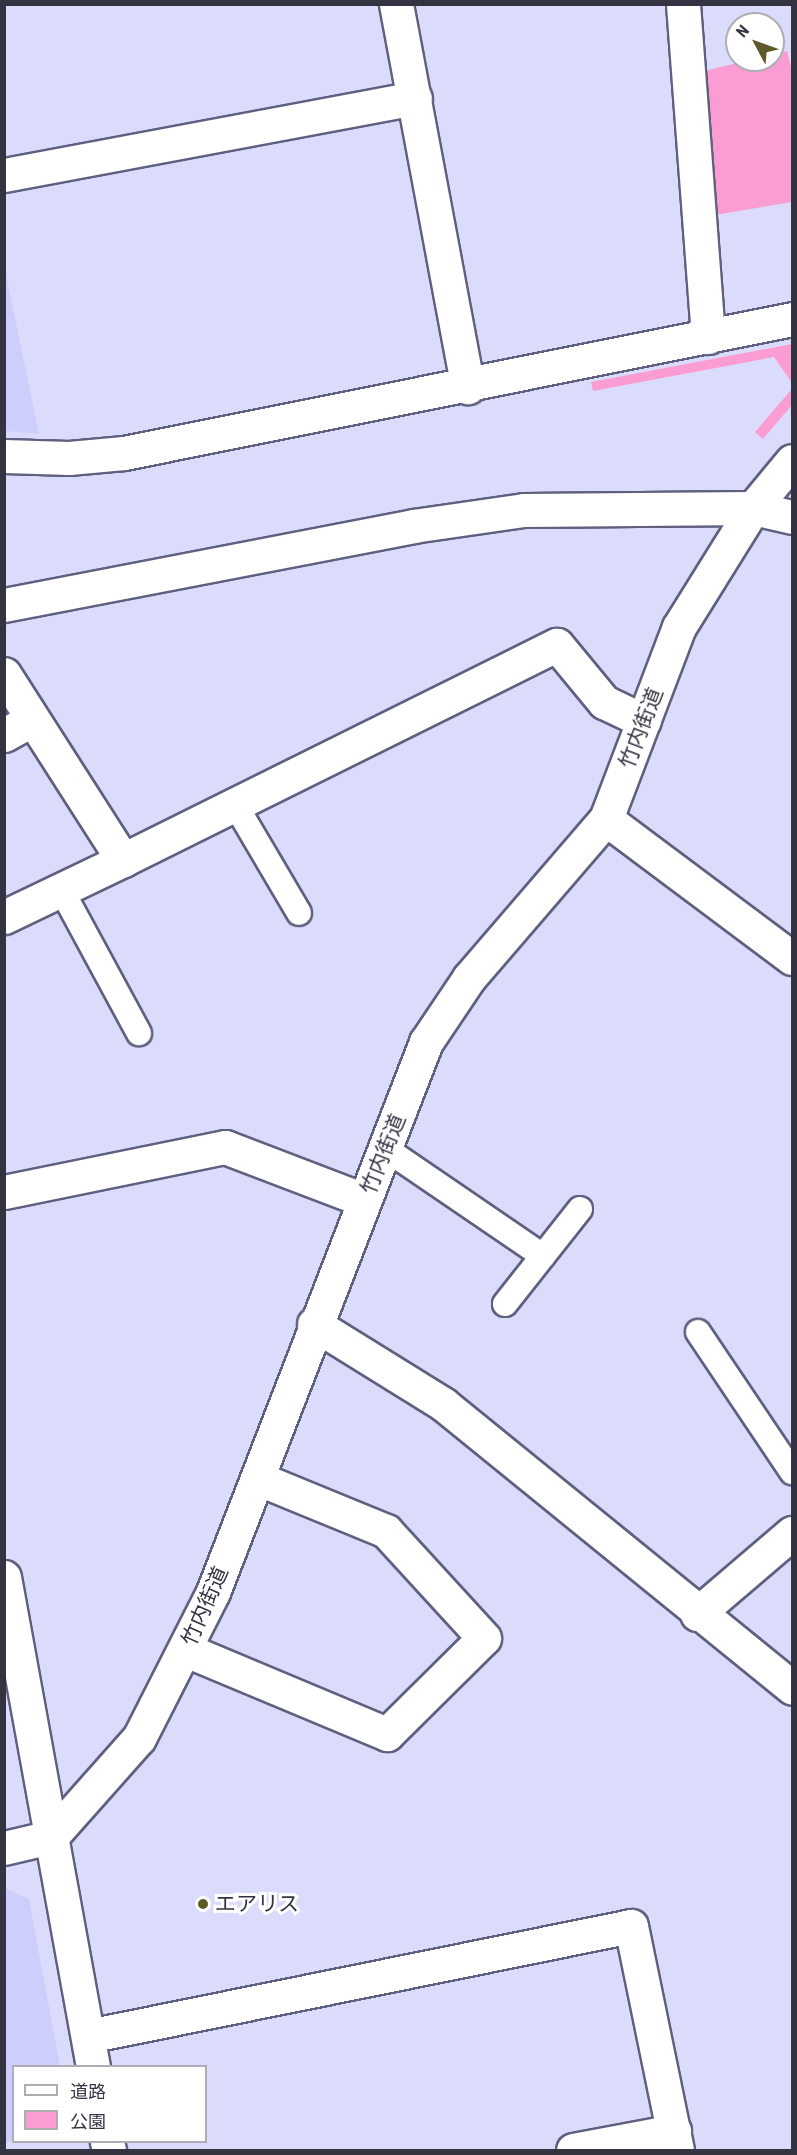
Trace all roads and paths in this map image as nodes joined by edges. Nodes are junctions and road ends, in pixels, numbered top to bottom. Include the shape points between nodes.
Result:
1 (396, 4) edge
2 (682, 4) edge
3 (415, 98) junction
4 (4, 175) edge
5 (792, 319) edge
6 (708, 337) junction
7 (468, 387) junction
8 (4, 456) edge
9 (792, 460) edge
10 (753, 508) junction
11 (792, 517) edge
12 (4, 605) edge
13 (4, 674) edge
14 (644, 722) junction
15 (18, 727) edge
16 (236, 806) junction
17 (606, 819) junction
18 (123, 860) junction
19 (61, 889) junction
20 (299, 912) dead end
21 (4, 917) edge
22 (792, 958) edge
23 (139, 1034) dead end
24 (386, 1149) junction
25 (4, 1192) edge
26 (364, 1200) junction
27 (580, 1209) dead end
28 (543, 1256) junction
29 (505, 1304) dead end
30 (314, 1324) junction
31 (698, 1332) dead end
32 (792, 1472) edge
33 (259, 1479) junction
34 (792, 1533) edge
35 (4, 1577) edge
36 (697, 1614) junction
37 (186, 1650) junction
38 (792, 1688) edge
39 (51, 1837) junction
40 (4, 1848) edge
41 (91, 2051) edge
42 (675, 2141) edge
43 (573, 2151) edge

1 - 3 street
2 - 6 street
3 - 4 street
3 - 7 street
5 - 6 street
6 - 7 street
7 - 8 street via 124,453 69,458
9 - 10 street, 竹内街道
10 - 11 street
10 - 12 street via 524,510 413,526
10 - 14 street, 竹内街道 via 680,627
13 - 15 street
14 - 16 street via 604,702 557,645
14 - 17 street, 竹内街道
15 - 18 street
16 - 18 street
16 - 20 lane
17 - 22 street
17 - 24 street, 竹内街道 via 469,978 426,1042
18 - 19 street
19 - 21 street
19 - 23 lane
24 - 26 street, 竹内街道
24 - 28 lane
25 - 26 street via 225,1147
26 - 30 street, 竹内街道
27 - 28 lane
28 - 29 lane
30 - 33 street, 竹内街道
30 - 36 street via 443,1404
31 - 32 lane
33 - 37 street, 竹内街道
33 - 37 street via 387,1531 484,1638 387,1734
34 - 36 street
35 - 39 street
36 - 38 street
37 - 39 street, 竹内街道 via 139,1738
39 - 40 street
39 - 41 street
41 - 42 street via 631,1926
42 - 43 street

